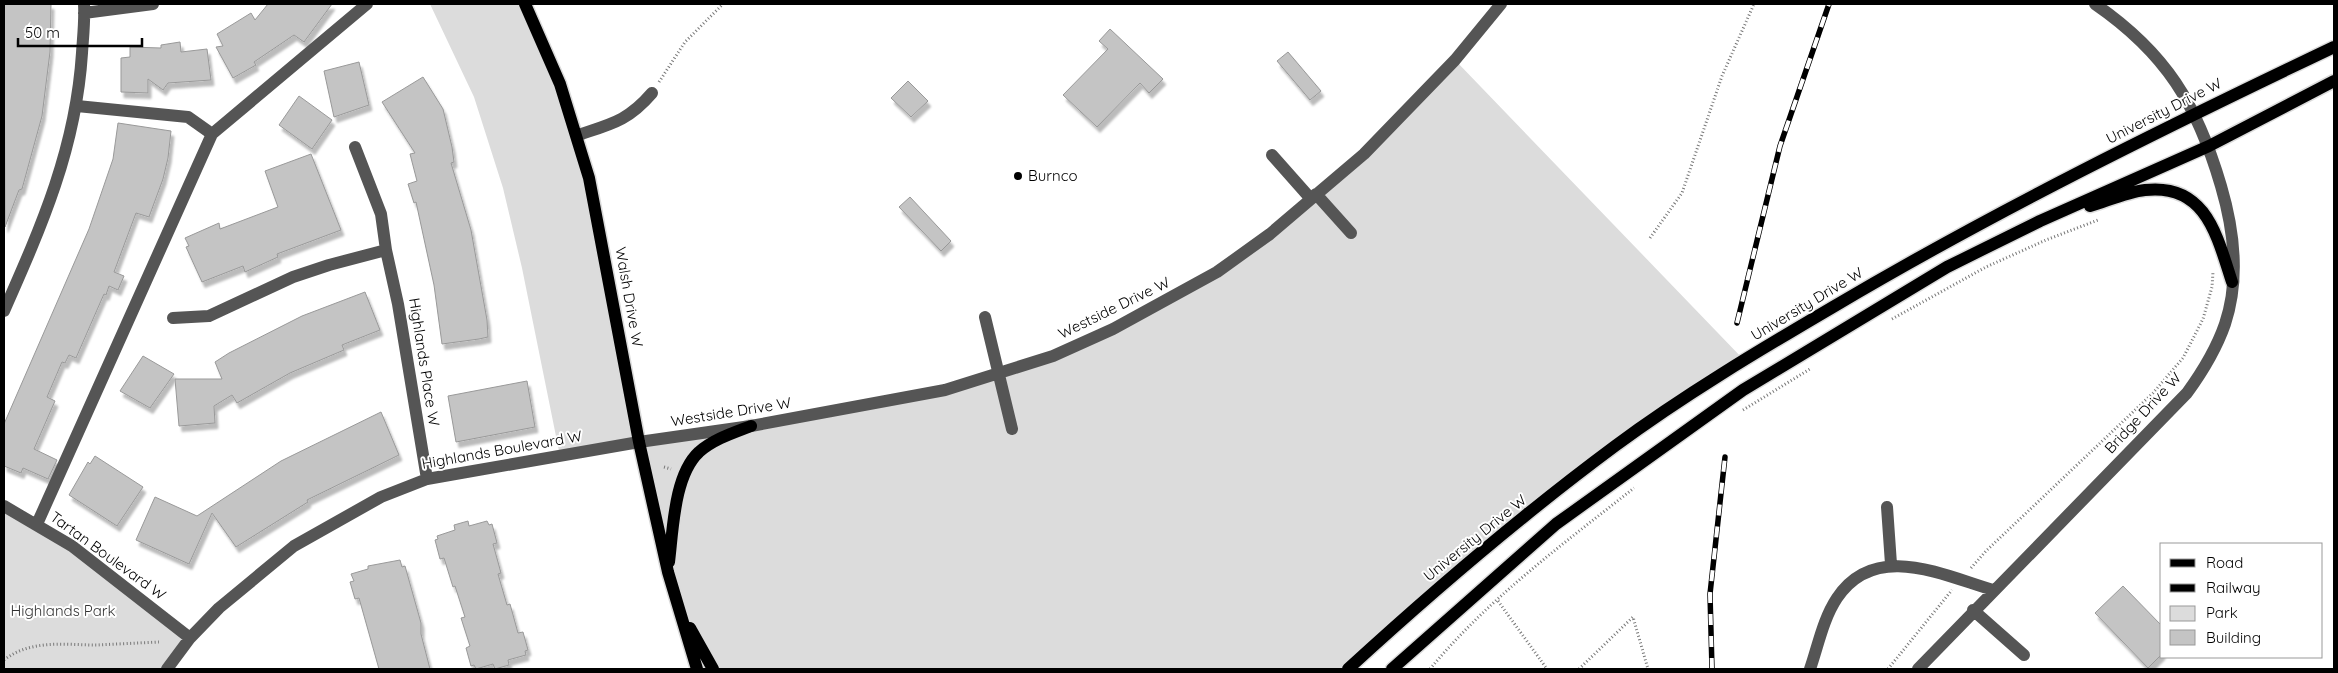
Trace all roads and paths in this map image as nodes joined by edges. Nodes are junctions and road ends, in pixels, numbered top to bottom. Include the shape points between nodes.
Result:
1 (153, 4) edge
2 (367, 4) edge
3 (525, 4) edge
4 (723, 4) edge
5 (1501, 4) edge
6 (1754, 4) edge
7 (2095, 4) edge
8 (84, 8) edge
9 (2334, 47) edge
10 (2334, 81) edge
11 (652, 93) joint
12 (77, 106) junction
13 (2195, 113) junction
14 (212, 134) junction
15 (578, 135) junction
16 (2209, 146) junction
17 (355, 147) dead end
18 (1272, 155) dead end
19 (1314, 196) junction
20 (2099, 220) dead end
21 (2040, 221) junction
22 (1351, 233) dead end
23 (1650, 238) dead end
24 (386, 250) junction
25 (2214, 264) dead end
26 (2232, 282) junction
27 (4, 311) edge
28 (985, 317) dead end
29 (173, 318) dead end
30 (1887, 322) dead end
31 (1812, 368) dead end
32 (998, 375) junction
33 (1737, 414) dead end
34 (752, 426) junction
35 (1012, 428) dead end
36 (639, 442) junction
37 (427, 479) junction
38 (1637, 486) dead end
39 (4, 506) edge
40 (1887, 507) dead end
41 (37, 524) junction
42 (1891, 564) junction
43 (668, 572) junction
44 (1960, 580) junction
45 (1993, 590) junction
46 (1498, 600) junction
47 (677, 604) junction
48 (1973, 610) junction
49 (190, 638) junction
50 (158, 642) dead end
51 (2024, 656) dead end
52 (4, 660) edge
53 (167, 669) edge
54 (697, 669) edge
55 (713, 669) edge
56 (1348, 669) edge
57 (1392, 669) edge
58 (1430, 669) edge
59 (1547, 669) edge
60 (1579, 669) edge
61 (1648, 669) edge
62 (1810, 669) edge
63 (1888, 669) edge
64 (1918, 669) edge

1 - 8 street
2 - 14 street
3 - 15 main road, Walsh Drive W
4 - 11 path via 686,42
5 - 19 street, Westside Drive W via 1410,108 1364,154
6 - 23 path via 1722,76 1682,193
7 - 13 street, Bridge Drive W via 2122,22 2146,45 2168,71
8 - 12 street
9 - 13 main road, University Drive W
10 - 16 main road
11 - 15 street via 638,109 622,120
12 - 14 street via 188,117
12 - 27 street via 58,181
13 - 16 street, Bridge Drive W
13 - 56 main road, University Drive W via 1938,246 1791,331 1680,401 1614,447 1547,500
14 - 41 street
15 - 36 main road, Walsh Drive W via 600,226
16 - 21 main road
16 - 26 street, Bridge Drive W via 2230,217 2234,248
17 - 24 street, Highlands Place W via 381,214
18 - 19 street
19 - 22 street
19 - 32 street, Westside Drive W via 1218,272 1167,301 1054,356
20 - 30 path via 1986,267
21 - 26 main road via 2144,190 2170,190 2193,202 2208,216
21 - 57 main road via 1947,267 1743,390 1556,524
24 - 29 street via 293,277 208,316
24 - 37 street, Highlands Place W
25 - 44 path via 2212,287 2203,319 2183,358 2153,393 1986,551
26 - 45 street, Bridge Drive W via 2226,322 2212,358 2187,393
28 - 32 street
31 - 33 path
32 - 34 street, Westside Drive W via 928,394
32 - 35 street
34 - 36 street, Westside Drive W
34 - 43 main road via 717,439 698,452 684,475 676,503
36 - 37 street, Highlands Boulevard W
36 - 43 main road, Walsh Drive W
37 - 49 street, Highlands Boulevard W via 381,497 294,546 244,586
38 - 46 path
39 - 41 street, Tartan Boulevard W
40 - 42 street
41 - 49 street, Tartan Boulevard W via 107,572
42 - 44 street via 1912,566
42 - 62 street via 1872,568 1854,579 1837,597 1825,620
43 - 47 main road, Walsh Drive W
44 - 45 street
44 - 63 path
45 - 48 street, Bridge Drive W
46 - 58 path via 1458,635
46 - 59 path
47 - 54 main road, Walsh Drive W
47 - 55 main road, Walsh Drive W
48 - 51 street
48 - 64 street, Bridge Drive W
49 - 53 street, Highlands Boulevard W
50 - 52 path via 56,643 33,647
60 - 61 path via 1633,617

